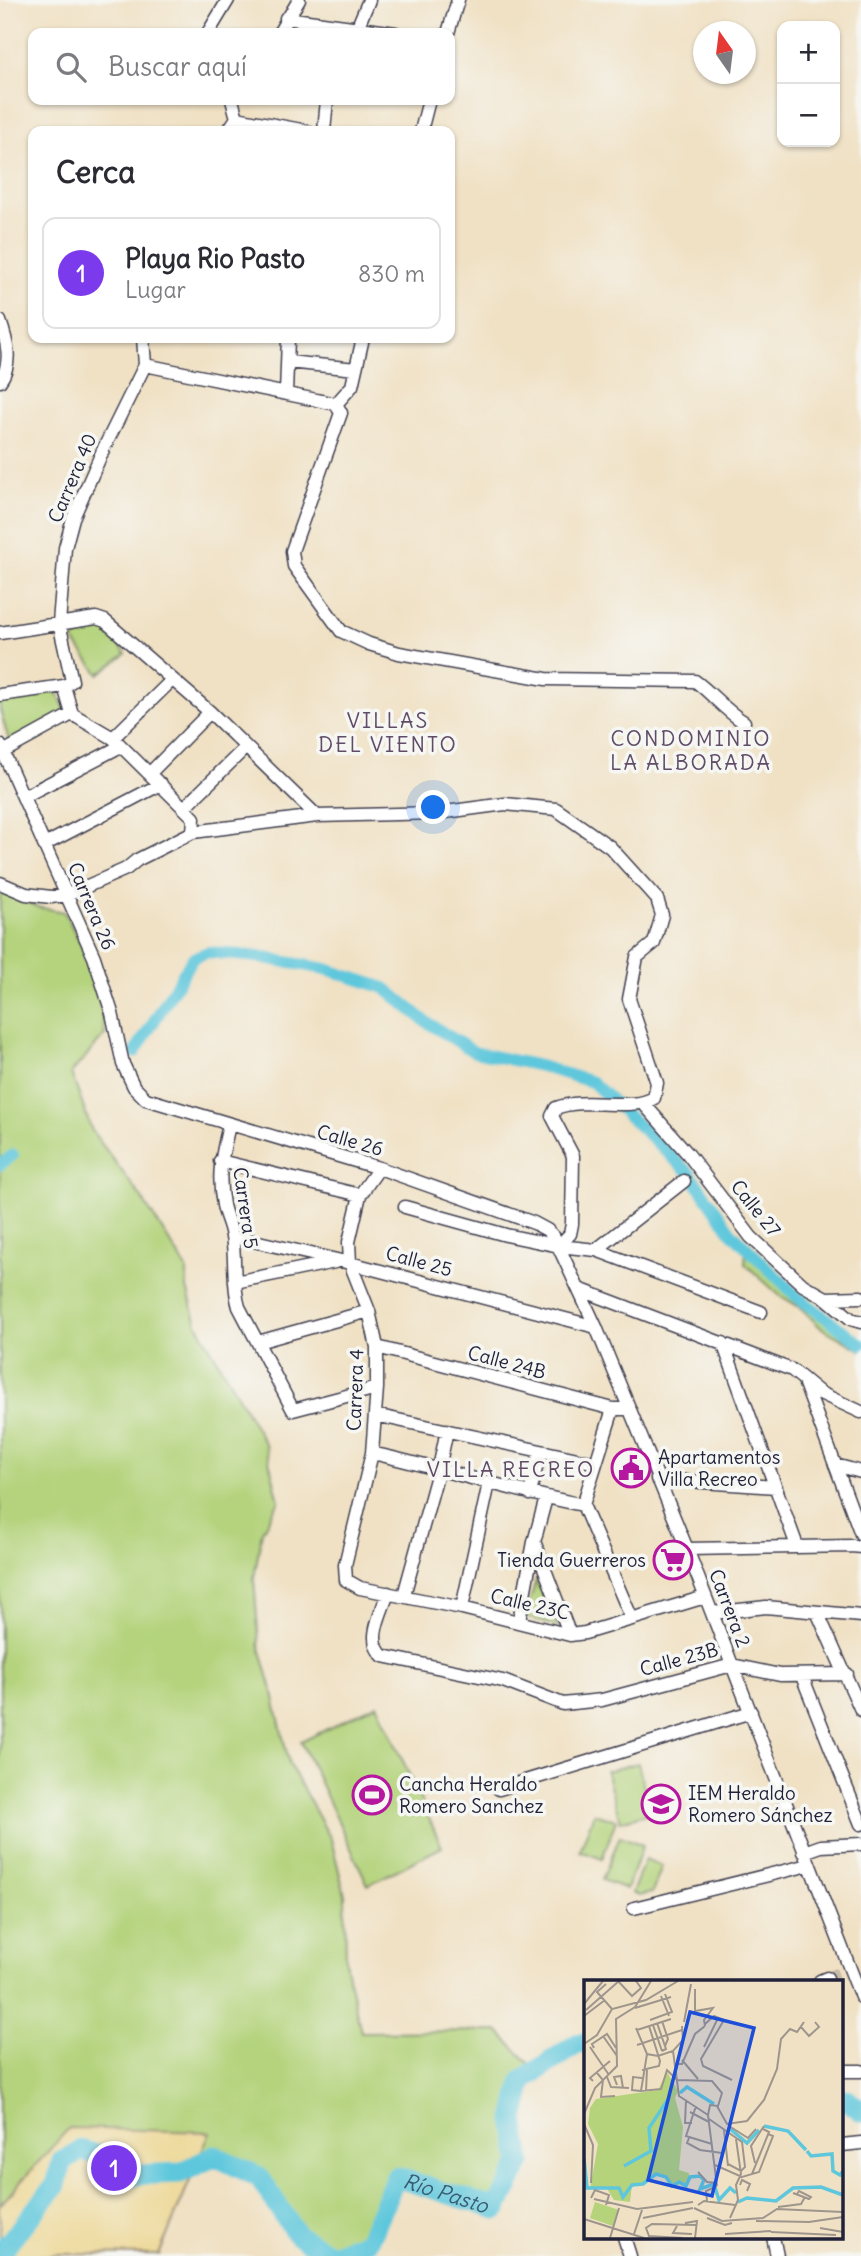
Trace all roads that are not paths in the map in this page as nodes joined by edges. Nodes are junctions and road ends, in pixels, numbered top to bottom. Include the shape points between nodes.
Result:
1 (228, 0) edge
2 (299, 0) edge
3 (369, 0) edge
4 (458, 0) edge
5 (286, 18) junction
6 (211, 28) edge
7 (281, 28) edge
8 (344, 28) edge
9 (357, 28) edge
10 (450, 28) edge
11 (233, 105) edge
12 (327, 105) edge
13 (428, 105) edge
14 (237, 118) junction
15 (231, 126) edge
16 (280, 126) edge
17 (324, 126) edge
18 (422, 126) edge
19 (0, 321) edge
20 (143, 343) edge
21 (288, 343) edge
22 (362, 343) edge
23 (288, 362) junction
24 (145, 365) junction
25 (356, 369) junction
26 (0, 381) edge
27 (286, 393) junction
28 (336, 404) junction
29 (59, 623) junction
30 (0, 633) edge
31 (172, 680) junction
32 (68, 683) junction
33 (0, 695) edge
34 (210, 712) junction
35 (72, 714) junction
36 (744, 722) dead end
37 (117, 742) junction
38 (246, 747) junction
39 (1, 749) edge
40 (150, 773) junction
41 (161, 784) junction
42 (23, 797) junction
43 (184, 808) junction
44 (317, 816) junction
45 (193, 832) junction
46 (44, 845) junction
47 (0, 883) edge
48 (67, 895) junction
49 (134, 1087) joint
50 (639, 1104) junction
51 (229, 1125) junction
52 (220, 1161) junction
53 (379, 1168) junction
54 (684, 1181) dead end
55 (359, 1195) junction
56 (405, 1207) dead end
57 (232, 1236) junction
58 (556, 1242) junction
59 (596, 1250) junction
60 (344, 1262) junction
61 (235, 1282) junction
62 (579, 1289) junction
63 (861, 1297) edge
64 (825, 1298) junction
65 (369, 1311) junction
66 (761, 1312) dead end
67 (861, 1322) edge
68 (596, 1327) junction
69 (258, 1342) junction
70 (723, 1343) junction
71 (377, 1348) junction
72 (805, 1382) junction
73 (377, 1388) junction
74 (613, 1409) junction
75 (628, 1409) junction
76 (861, 1412) edge
77 (374, 1415) junction
78 (447, 1430) junction
79 (540, 1451) junction
80 (372, 1453) junction
81 (596, 1463) junction
82 (835, 1465) junction
83 (439, 1468) junction
84 (861, 1472) edge
85 (657, 1479) junction
86 (489, 1483) junction
87 (776, 1487) junction
88 (530, 1494) junction
89 (546, 1498) junction
90 (583, 1505) junction
91 (861, 1534) edge
92 (534, 1542) junction
93 (797, 1546) junction
94 (861, 1548) edge
95 (687, 1549) junction
96 (346, 1580) joint
97 (388, 1593) junction
98 (404, 1595) junction
99 (705, 1597) junction
100 (462, 1608) junction
101 (712, 1613) junction
102 (818, 1614) junction
103 (861, 1616) edge
104 (632, 1619) junction
105 (519, 1621) junction
106 (570, 1635) junction
107 (732, 1665) junction
108 (847, 1674) junction
109 (802, 1676) junction
110 (861, 1710) edge
111 (751, 1712) junction
112 (847, 1788) junction
113 (861, 1788) edge
114 (499, 1789) dead end
115 (861, 1824) edge
116 (861, 1844) edge
117 (804, 1852) junction
118 (809, 1865) junction
119 (634, 1908) dead end
120 (834, 1975) edge
121 (844, 1983) edge
122 (861, 1997) edge
123 (624, 2238) edge
124 (773, 2238) edge
125 (630, 2256) edge
126 (777, 2256) edge

1 - 6 street
2 - 5 street
3 - 9 street
4 - 10 street
5 - 7 street
5 - 8 street
11 - 14 street
12 - 17 street
13 - 18 street
14 - 15 street
14 - 16 street
19 - 26 street via 8,370
20 - 24 street, Carrera 40
21 - 23 street
22 - 25 street
23 - 25 street
23 - 27 street
24 - 27 street
24 - 29 street, Carrera 40 via 73,518 65,548
25 - 28 street via 352,386
27 - 28 street
28 - 36 street via 341,413 292,551 294,566 341,631 399,653 546,679 695,681
29 - 30 street
29 - 31 street via 105,621
29 - 32 street, Carrera 40
31 - 34 street
31 - 37 street
32 - 33 street
32 - 35 street, Carrera 40
34 - 38 street
34 - 40 street
35 - 37 street
35 - 39 street
37 - 40 street
37 - 42 street
38 - 43 street
38 - 44 street
39 - 42 street, Carrera 26
40 - 41 street
41 - 43 street
41 - 46 street
42 - 46 street, Carrera 26
43 - 45 street via 194,818
44 - 45 street
44 - 50 street via 438,813 505,804 556,809 610,847 657,899 662,915 654,943 637,957 629,999 657,1083 654,1098
45 - 48 street
46 - 48 street, Carrera 26
47 - 48 street via 26,894
48 - 49 street, Carrera 26 via 94,957 123,1064
49 - 51 street, Calle 26 via 146,1099
50 - 58 street via 605,1102 556,1108 552,1116 573,1156 572,1224 570,1234
50 - 64 street, Calle 27 via 688,1154 751,1237 803,1285
51 - 52 street, Carrera 5
51 - 53 street, Calle 26
52 - 55 street
52 - 57 street, Carrera 5 via 221,1193
53 - 55 street, Carrera 4
53 - 58 street, Calle 26 via 534,1223
54 - 59 street
55 - 60 street, Carrera 4
56 - 58 street via 506,1235
57 - 60 street, Calle 25
57 - 61 street, Carrera 5
58 - 59 street
58 - 62 street, Carrera 2
59 - 66 street
60 - 61 street
60 - 65 street, Carrera 4
60 - 68 street, Calle 25
61 - 69 street, Carrera 5 via 239,1307
62 - 68 street, Carrera 2
62 - 70 street
63 - 64 street
64 - 67 street
65 - 69 street
65 - 71 street, Carrera 4
68 - 75 street, Carrera 2
69 - 73 street, Carrera 5 via 293,1410
70 - 72 street via 792,1370
70 - 87 street
71 - 73 street, Carrera 4
71 - 74 street, Calle 24B
72 - 76 street
72 - 82 street
73 - 77 street, Carrera 4
74 - 75 street, Calle 24B
74 - 81 street
75 - 85 street, Carrera 2
77 - 78 street
77 - 80 street, Carrera 4
78 - 79 street
78 - 83 street
79 - 81 street
79 - 88 street
80 - 83 street
80 - 96 street, Carrera 4 via 345,1566
81 - 90 street
82 - 84 street
82 - 91 street
83 - 86 street
83 - 98 street
85 - 87 street
85 - 95 street, Carrera 2
86 - 88 street
86 - 100 street
87 - 93 street
88 - 89 street
89 - 90 street
89 - 92 street
90 - 104 street
92 - 105 street
92 - 106 street
93 - 94 street
93 - 95 street
95 - 99 street, Carrera 2
96 - 97 street, Calle 23C via 360,1588
97 - 98 street, Calle 23C
97 - 107 street, Calle 23B via 374,1637 383,1656 503,1682 563,1704 602,1700
98 - 100 street, Calle 23C
99 - 101 street, Carrera 2
99 - 104 street, Calle 23C
100 - 105 street, Calle 23C
101 - 102 street via 766,1608
101 - 107 street, Carrera 2
102 - 103 street
102 - 108 street
104 - 106 street, Calle 23C
105 - 106 street, Calle 23C
107 - 109 street, Calle 23B
107 - 111 street, Carrera 2
108 - 109 street, Calle 23B
108 - 110 street
109 - 112 street
111 - 114 street
111 - 117 street, Carrera 2
112 - 113 street
112 - 115 street
116 - 117 street
117 - 118 street, Carrera 2
118 - 119 street
118 - 120 street, Carrera 2
121 - 122 street, Carrera 2
123 - 125 street
124 - 126 street

